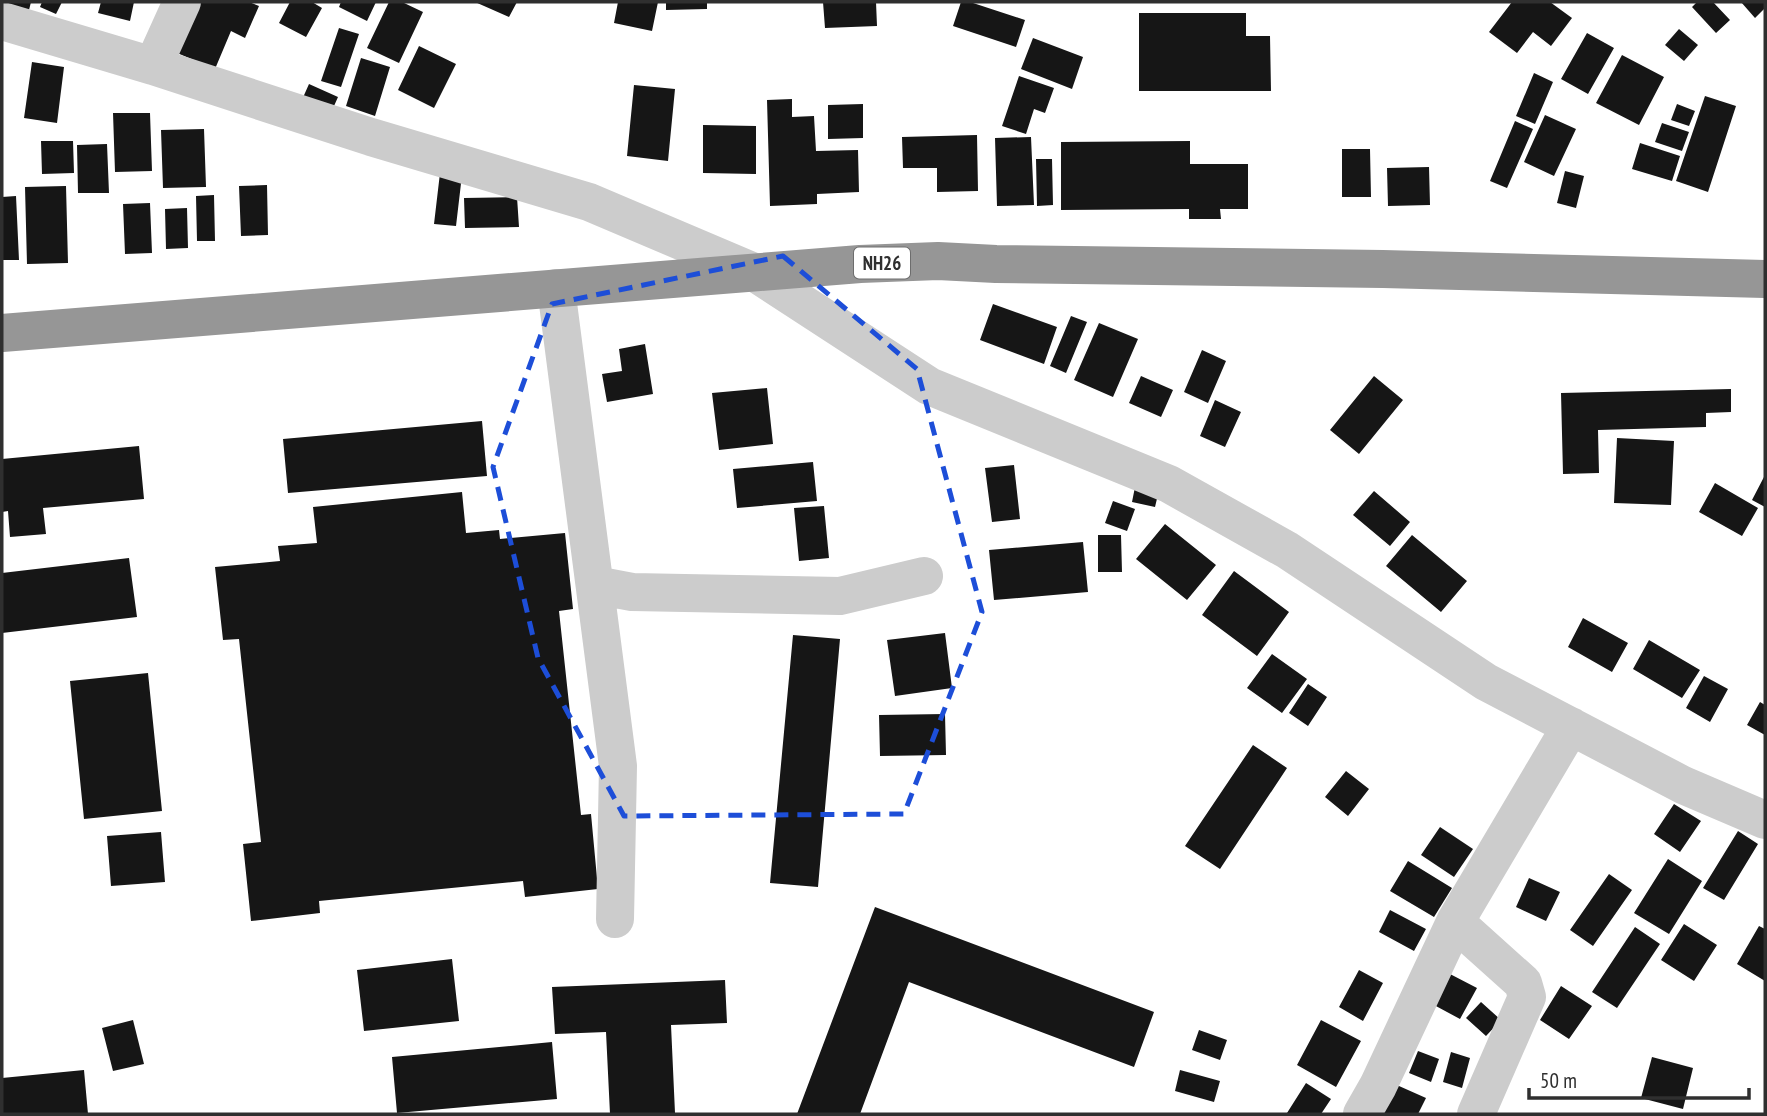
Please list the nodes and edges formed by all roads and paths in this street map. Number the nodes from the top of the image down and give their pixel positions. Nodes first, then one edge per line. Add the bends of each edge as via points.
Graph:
1 (182, 2) edge
2 (2, 21) edge
3 (153, 66) junction
4 (754, 272) junction
5 (1765, 279) edge
6 (556, 288) junction
7 (2, 333) edge
8 (924, 576) dead end
9 (595, 585) junction
10 (1571, 726) junction
11 (1765, 821) edge
12 (615, 919) dead end
13 (1455, 922) junction
14 (1362, 1114) edge
15 (1476, 1114) edge

1 - 3 street
2 - 3 street
3 - 4 street via 589,202
4 - 5 highway, NH26 via 938,261
4 - 6 highway, NH26
4 - 10 street via 929,386 1169,484 1287,550 1486,681
6 - 7 highway, NH26
6 - 9 street
8 - 9 street via 840,596 632,592
9 - 12 street via 618,766
10 - 11 street via 1683,785
10 - 13 street
13 - 14 street
13 - 15 street via 1523,983 1527,997

